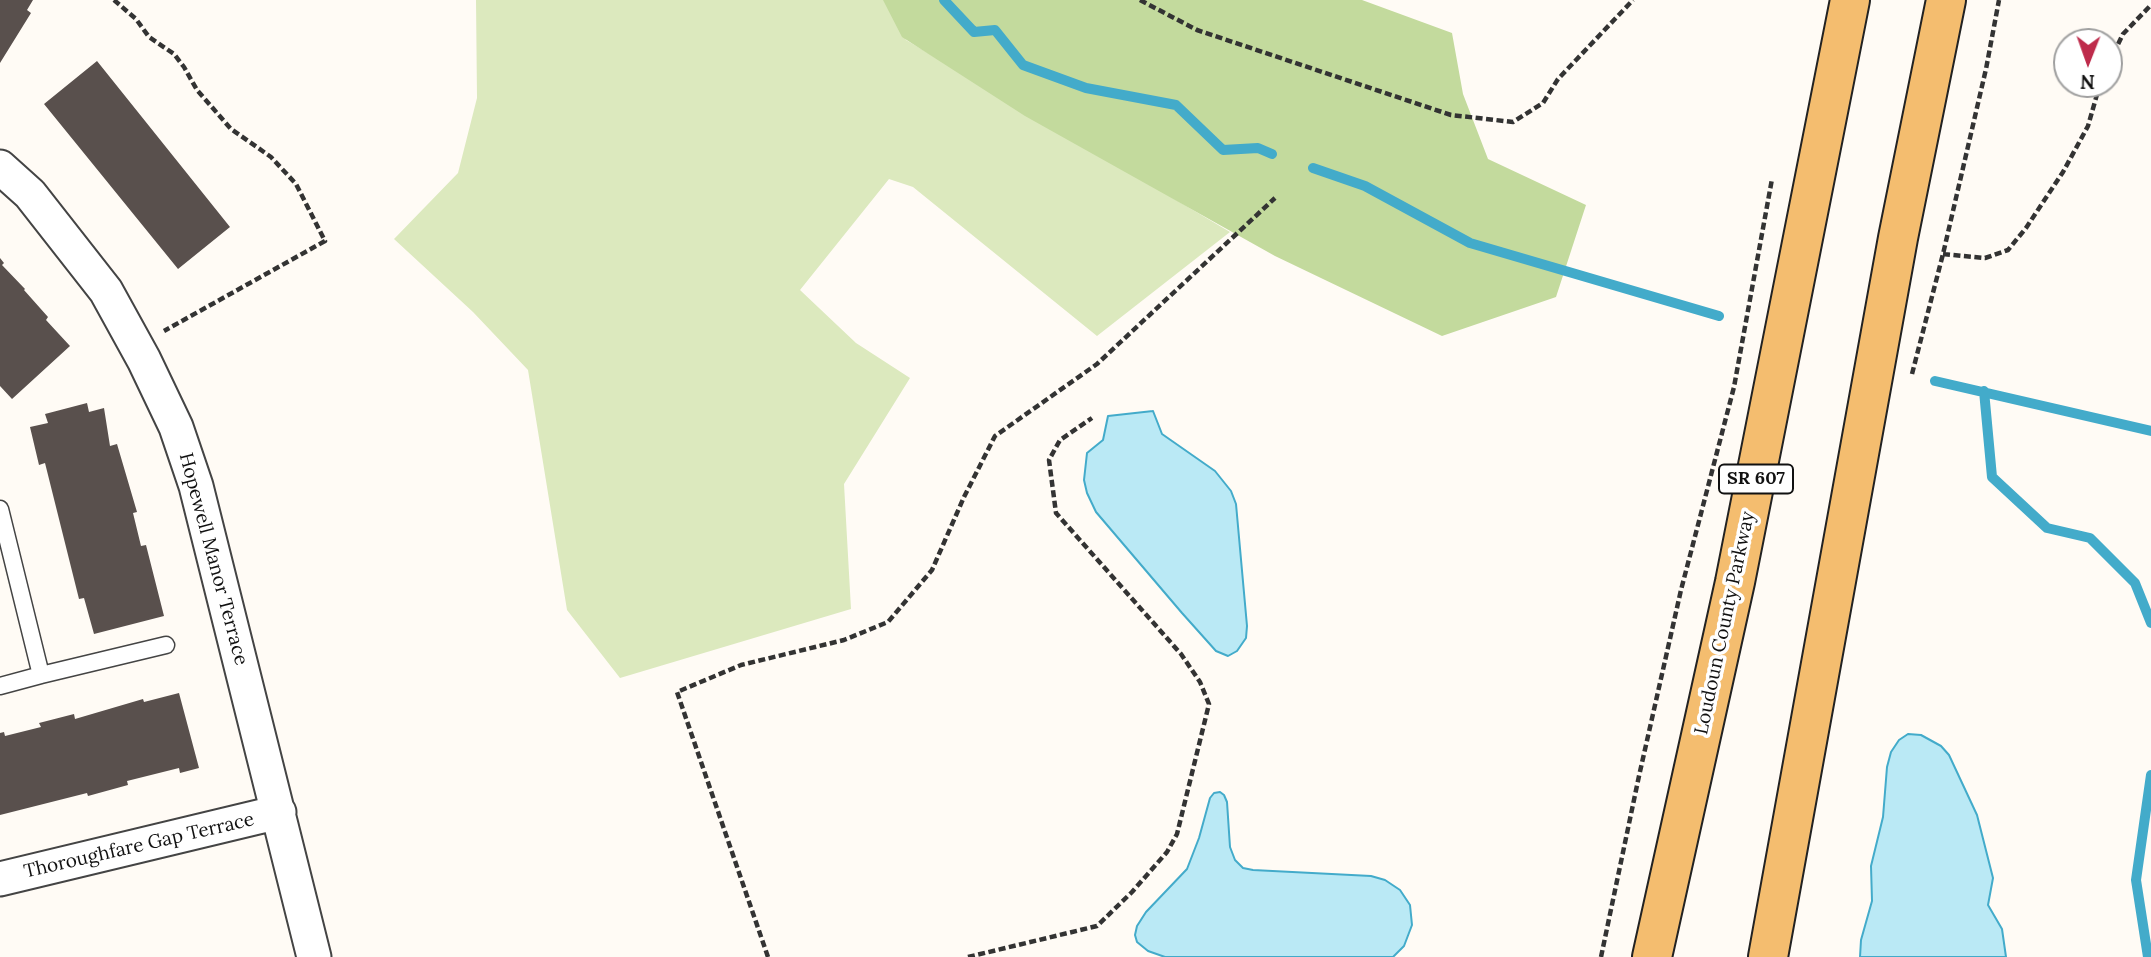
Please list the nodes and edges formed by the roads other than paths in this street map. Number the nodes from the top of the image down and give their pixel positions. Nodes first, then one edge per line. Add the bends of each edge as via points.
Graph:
1 (1850, 0) edge
2 (1946, 0) edge
3 (0, 167) edge
4 (0, 509) edge
5 (166, 645) dead end
6 (41, 676) junction
7 (0, 686) edge
8 (279, 812) junction
9 (0, 879) edge
10 (314, 957) edge
11 (1652, 957) edge
12 (1768, 957) edge

1 - 11 main road, Loudoun County Parkway / SR 607 via 1735,582
2 - 12 main road via 1898,238
3 - 8 street, Hopewell Manor Terrace via 30,194 107,291 176,426 196,486
4 - 6 lane
5 - 6 lane
6 - 7 lane
8 - 9 street, Thoroughfare Gap Terrace
8 - 10 street, Hopewell Manor Terrace

